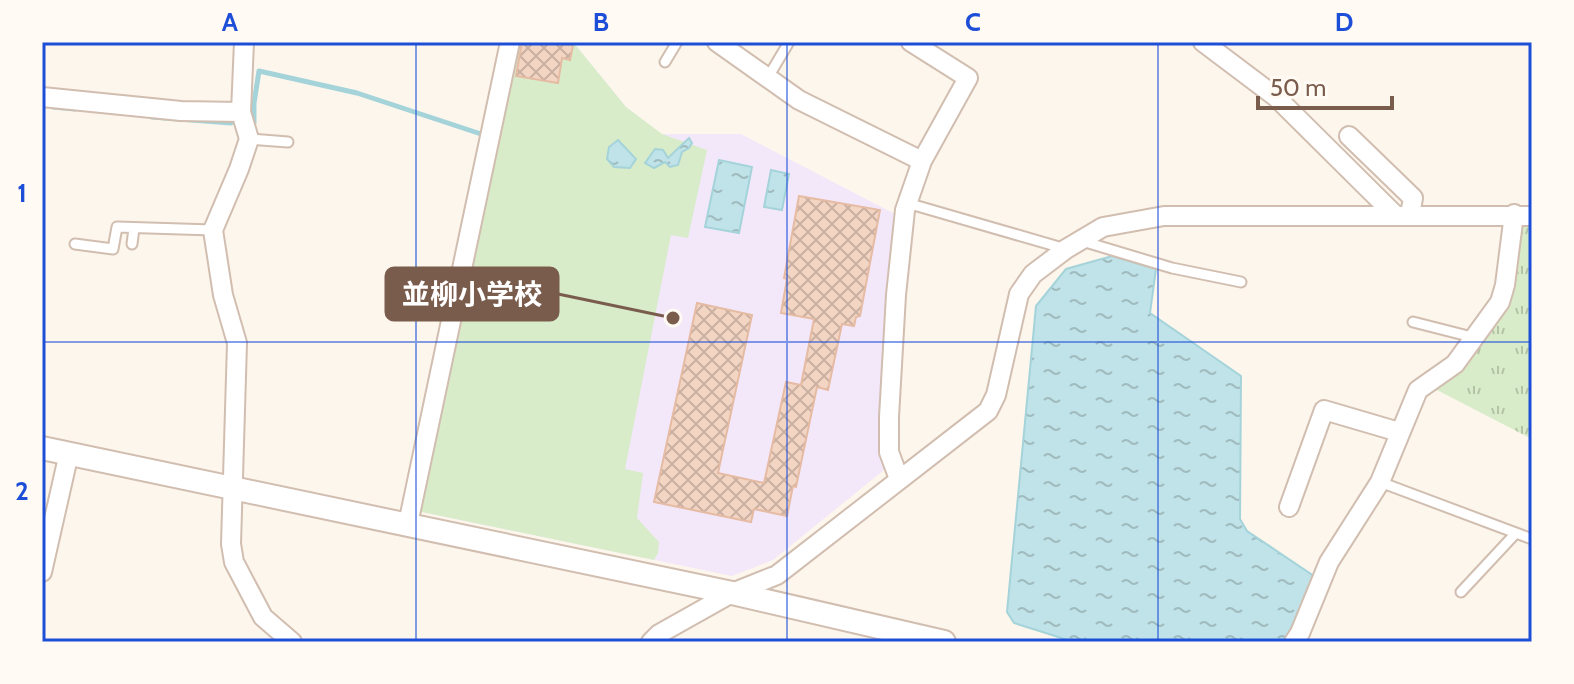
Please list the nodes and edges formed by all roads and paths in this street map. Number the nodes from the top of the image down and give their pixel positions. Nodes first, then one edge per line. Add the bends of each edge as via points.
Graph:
1 (244, 42) edge
2 (510, 42) edge
3 (677, 42) edge
4 (717, 42) edge
5 (789, 42) edge
6 (911, 42) edge
7 (1203, 42) edge
8 (665, 62) dead end
9 (767, 79) junction
10 (42, 97) edge
11 (241, 112) junction
12 (1349, 136) dead end
13 (249, 139) junction
14 (288, 142) dead end
15 (922, 161) junction
16 (907, 203) junction
17 (1402, 215) junction
18 (1523, 215) edge
19 (134, 228) junction
20 (213, 230) junction
21 (75, 244) dead end
22 (132, 244) dead end
23 (1073, 245) junction
24 (1241, 282) dead end
25 (1413, 322) dead end
26 (1476, 338) junction
27 (1399, 432) junction
28 (42, 448) edge
29 (69, 453) junction
30 (899, 479) junction
31 (1380, 482) junction
32 (232, 489) junction
33 (1289, 507) dead end
34 (408, 524) junction
35 (1516, 533) junction
36 (1532, 539) edge
37 (42, 572) edge
38 (1461, 592) dead end
39 (732, 593) junction
40 (898, 636) edge
41 (292, 642) edge
42 (651, 642) edge
43 (944, 642) edge
44 (1294, 642) edge

1 - 11 street
2 - 34 street
3 - 8 lane
4 - 9 street
5 - 9 lane
6 - 15 street via 968,78
7 - 17 street via 1276,97
9 - 15 street
10 - 11 street
11 - 13 street
12 - 17 street via 1413,198
13 - 14 lane
13 - 20 street
15 - 16 street
16 - 23 lane
16 - 30 street via 889,417 889,452
17 - 18 street
17 - 23 street via 1164,216 1103,227
18 - 26 street via 1500,302
19 - 20 lane
19 - 21 lane via 117,227 113,249
19 - 22 lane
20 - 32 street via 237,343
23 - 24 lane
23 - 30 street via 1033,274 1019,294 988,411
25 - 26 lane
26 - 27 street via 1455,364 1418,390
27 - 31 street
27 - 33 street via 1324,410
28 - 29 street
29 - 32 street
29 - 37 street
30 - 39 street via 777,575
31 - 35 lane
31 - 44 street via 1329,562
32 - 34 street
32 - 41 street via 234,562 263,617
34 - 39 street
35 - 36 lane
35 - 38 lane
39 - 40 street
39 - 42 street
40 - 43 street

